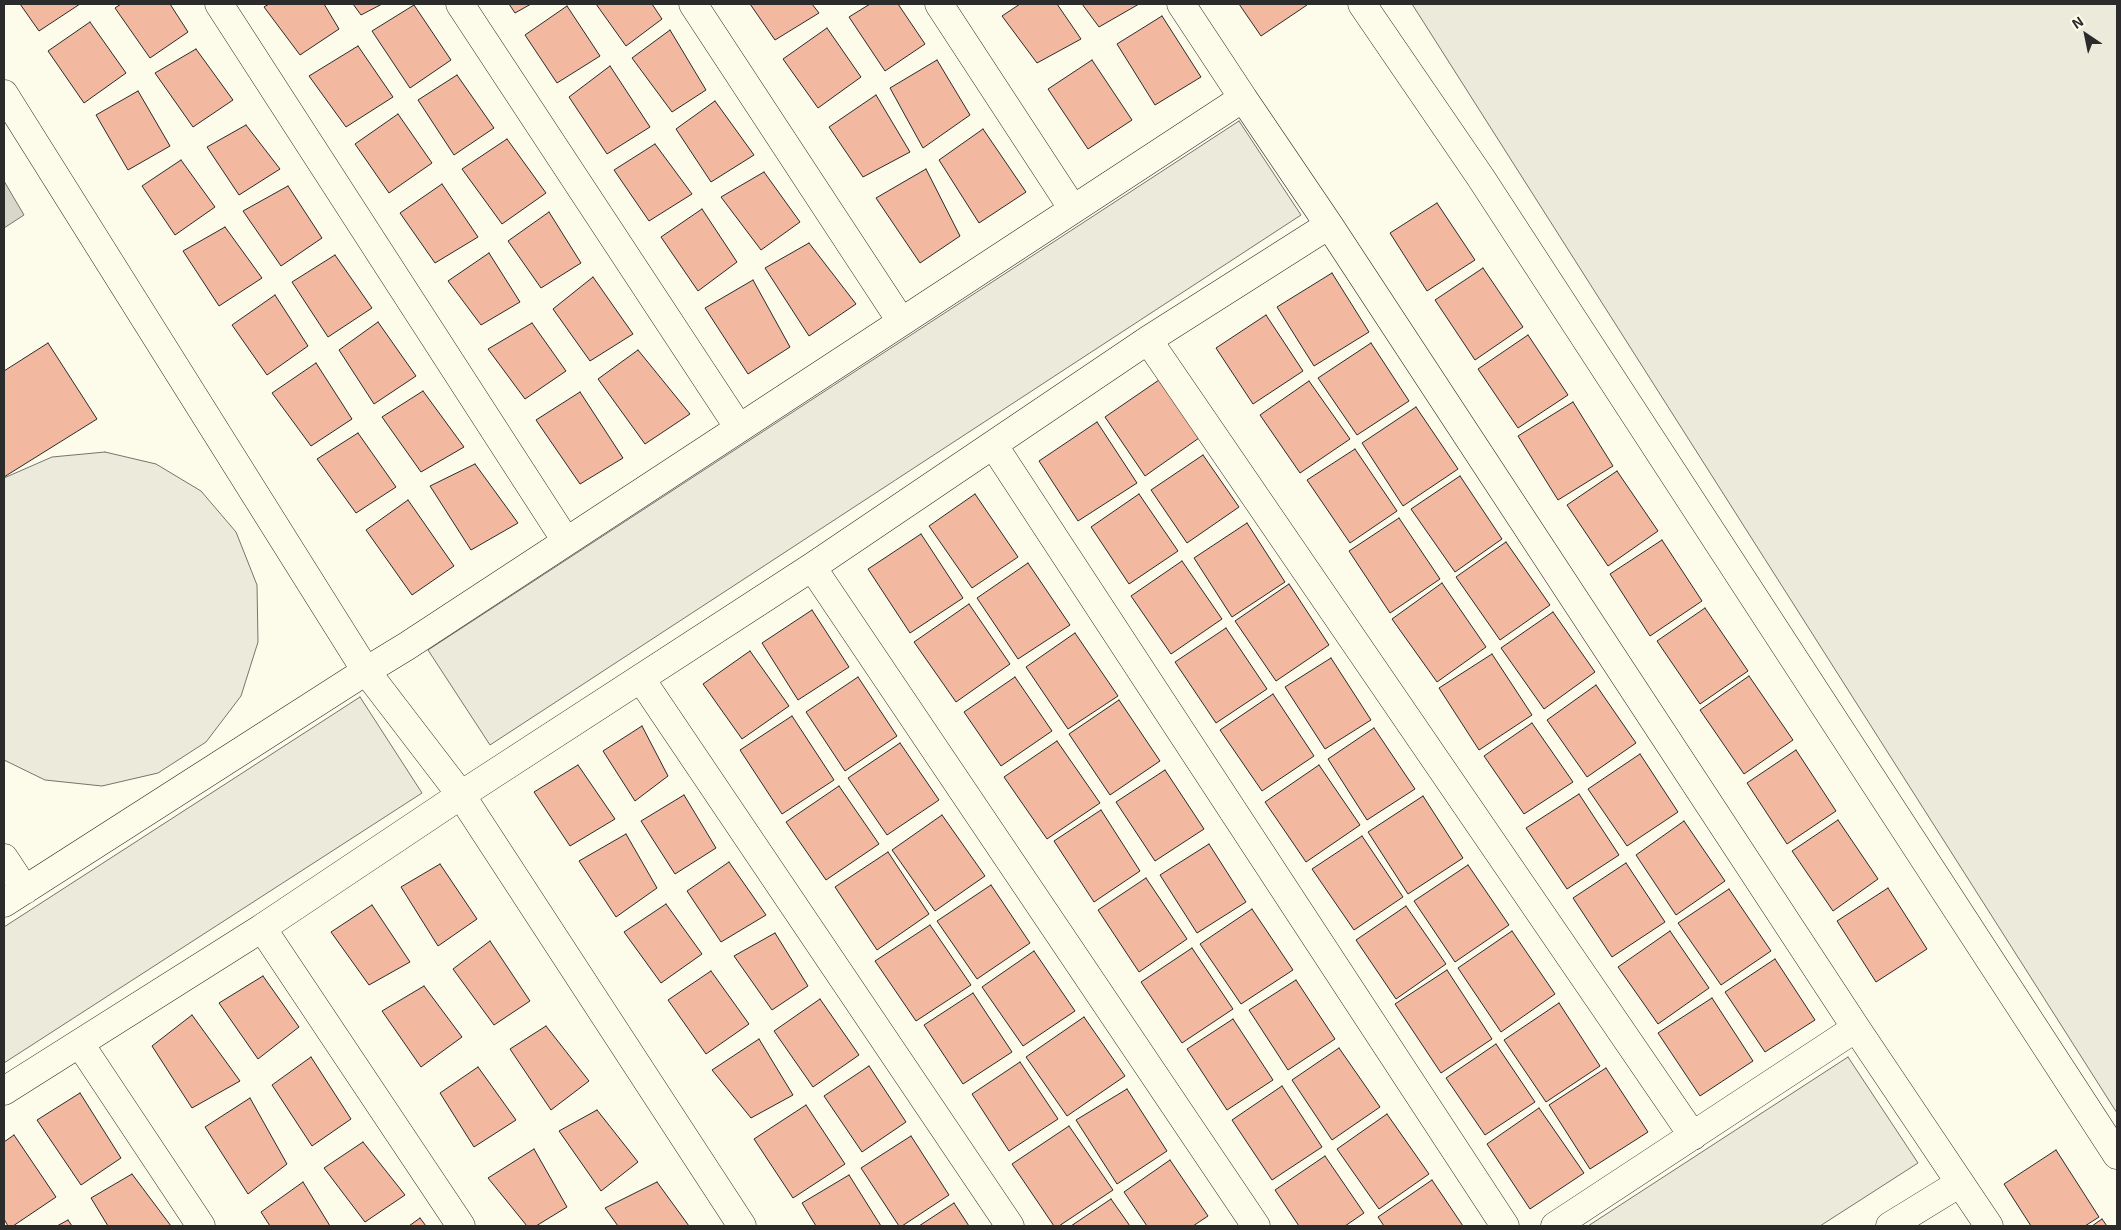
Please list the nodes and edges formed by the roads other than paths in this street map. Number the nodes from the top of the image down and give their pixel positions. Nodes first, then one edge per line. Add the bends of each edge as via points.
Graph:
1 (219, 4) edge
2 (460, 4) edge
3 (693, 4) edge
4 (940, 4) edge
5 (1181, 4) edge
6 (1362, 4) edge
7 (4, 94) edge
8 (1243, 98) junction
9 (1073, 209) junction
10 (1329, 225) junction
11 (901, 322) junction
12 (1148, 340) junction
13 (739, 428) junction
14 (994, 446) junction
15 (566, 541) junction
16 (812, 567) junction
17 (366, 671) junction
18 (641, 679) junction
19 (461, 795) junction
20 (4, 858) edge
21 (14, 896) edge
22 (262, 928) junction
23 (1856, 1028) junction
24 (80, 1044) junction
25 (4, 1091) edge
26 (1693, 1136) junction
27 (2117, 1155) edge
28 (1960, 1183) junction
29 (201, 1226) edge
30 (461, 1226) edge
31 (742, 1226) edge
32 (1010, 1226) edge
33 (1256, 1226) edge
34 (1505, 1226) edge
35 (1555, 1226) edge
36 (1890, 1226) edge
37 (1989, 1226) edge

1 - 15 street
2 - 13 street
3 - 11 street
4 - 9 street
5 - 8 street
6 - 27 street via 1481,178
7 - 17 street
8 - 9 street
8 - 10 street
9 - 11 street
10 - 12 street
10 - 23 street
11 - 13 street
12 - 14 street
12 - 26 street
13 - 15 street
14 - 16 street
14 - 34 street
15 - 17 street
16 - 18 street
16 - 33 street
17 - 19 street
17 - 21 street
18 - 19 street
18 - 32 street
19 - 22 street
19 - 31 street
20 - 21 street
22 - 24 street
22 - 30 street
23 - 26 street
23 - 28 street
24 - 25 street
24 - 29 street
26 - 35 street
28 - 36 street
28 - 37 street

